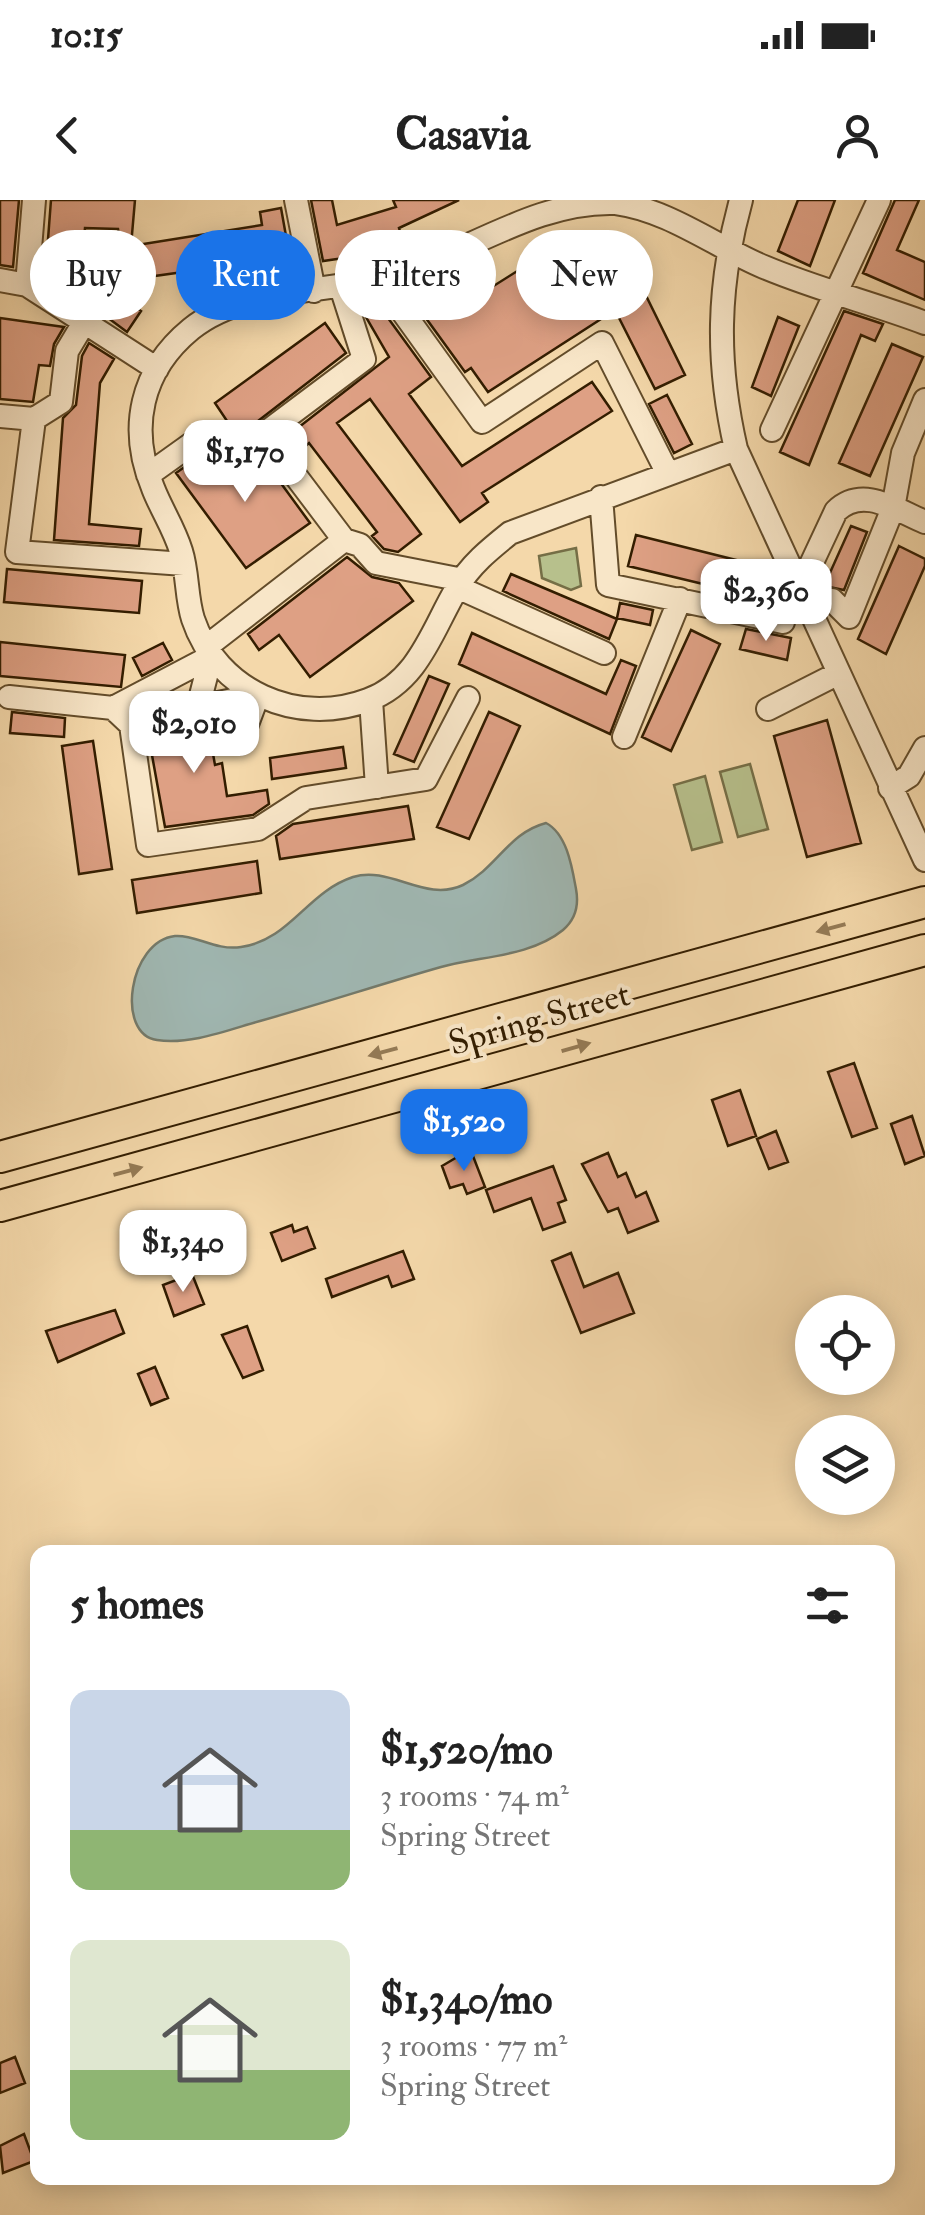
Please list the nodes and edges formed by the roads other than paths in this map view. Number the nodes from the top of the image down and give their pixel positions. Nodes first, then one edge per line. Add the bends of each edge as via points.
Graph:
1 (34, 200) edge
2 (296, 200) edge
3 (741, 200) edge
4 (879, 200) edge
5 (583, 202) edge
6 (674, 211) edge
7 (302, 230) edge
8 (496, 243) edge
9 (728, 247) junction
10 (0, 280) edge
11 (28, 285) junction
12 (837, 290) junction
13 (209, 320) edge
14 (352, 320) edge
15 (409, 320) edge
16 (85, 321) junction
17 (925, 323) edge
18 (157, 369) junction
19 (925, 400) edge
20 (0, 416) edge
21 (34, 420) junction
22 (772, 430) dead end
23 (267, 438) junction
24 (736, 449) junction
25 (668, 474) junction
26 (148, 475) junction
27 (602, 498) junction
28 (893, 508) junction
29 (925, 522) edge
30 (344, 540) junction
31 (184, 564) junction
32 (460, 583) junction
33 (800, 588) junction
34 (680, 598) junction
35 (832, 600) dead end
36 (783, 622) dead end
37 (604, 652) dead end
38 (207, 655) junction
39 (839, 673) junction
40 (258, 695) junction
41 (10, 697) dead end
42 (468, 698) dead end
43 (371, 700) junction
44 (113, 708) junction
45 (768, 709) dead end
46 (624, 737) dead end
47 (240, 743) dead end
48 (925, 748) edge
49 (377, 787) junction
50 (890, 788) junction
51 (925, 860) edge
52 (925, 902) edge
53 (925, 950) edge
54 (288, 1078) junction
55 (301, 1123) junction
56 (0, 1157) edge
57 (0, 1206) edge

1 - 11 street
2 - 7 street
3 - 9 street
4 - 12 street
5 - 6 street
5 - 8 street via 558,207
6 - 9 street
9 - 12 street via 762,267
9 - 24 street via 719,356
10 - 11 street
11 - 16 street
12 - 17 street
12 - 22 street
13 - 18 street via 166,352
14 - 23 street via 364,359
15 - 25 street via 482,422 602,343
16 - 18 street
16 - 21 street via 67,351 61,402
18 - 26 street via 144,393 138,433
19 - 28 street via 903,453
20 - 21 street
21 - 31 street via 17,552
23 - 26 street via 250,443 204,435
23 - 30 street
24 - 25 street
24 - 33 street
25 - 27 street
26 - 31 street
27 - 32 street via 510,533
27 - 34 street via 608,585
28 - 29 street
28 - 33 street via 870,498 844,502
28 - 35 street via 849,617
30 - 32 street via 360,545 376,563
30 - 38 street
31 - 38 street
32 - 37 street
32 - 43 street via 420,660
33 - 39 street
34 - 36 street
34 - 46 street
38 - 40 street
38 - 40 street via 198,708
38 - 44 street
39 - 45 street
39 - 50 street
40 - 43 street via 324,710
40 - 47 street
41 - 44 street
42 - 49 street via 426,779
43 - 49 street
44 - 49 street via 131,725 148,845 258,829 306,798
48 - 50 street via 908,776
50 - 51 street
52 -> 54 main road, Spring Street
55 -> 53 main road, Spring Street
54 - 55 main road
54 - 56 main road, Spring Street
57 -> 55 main road, Spring Street

